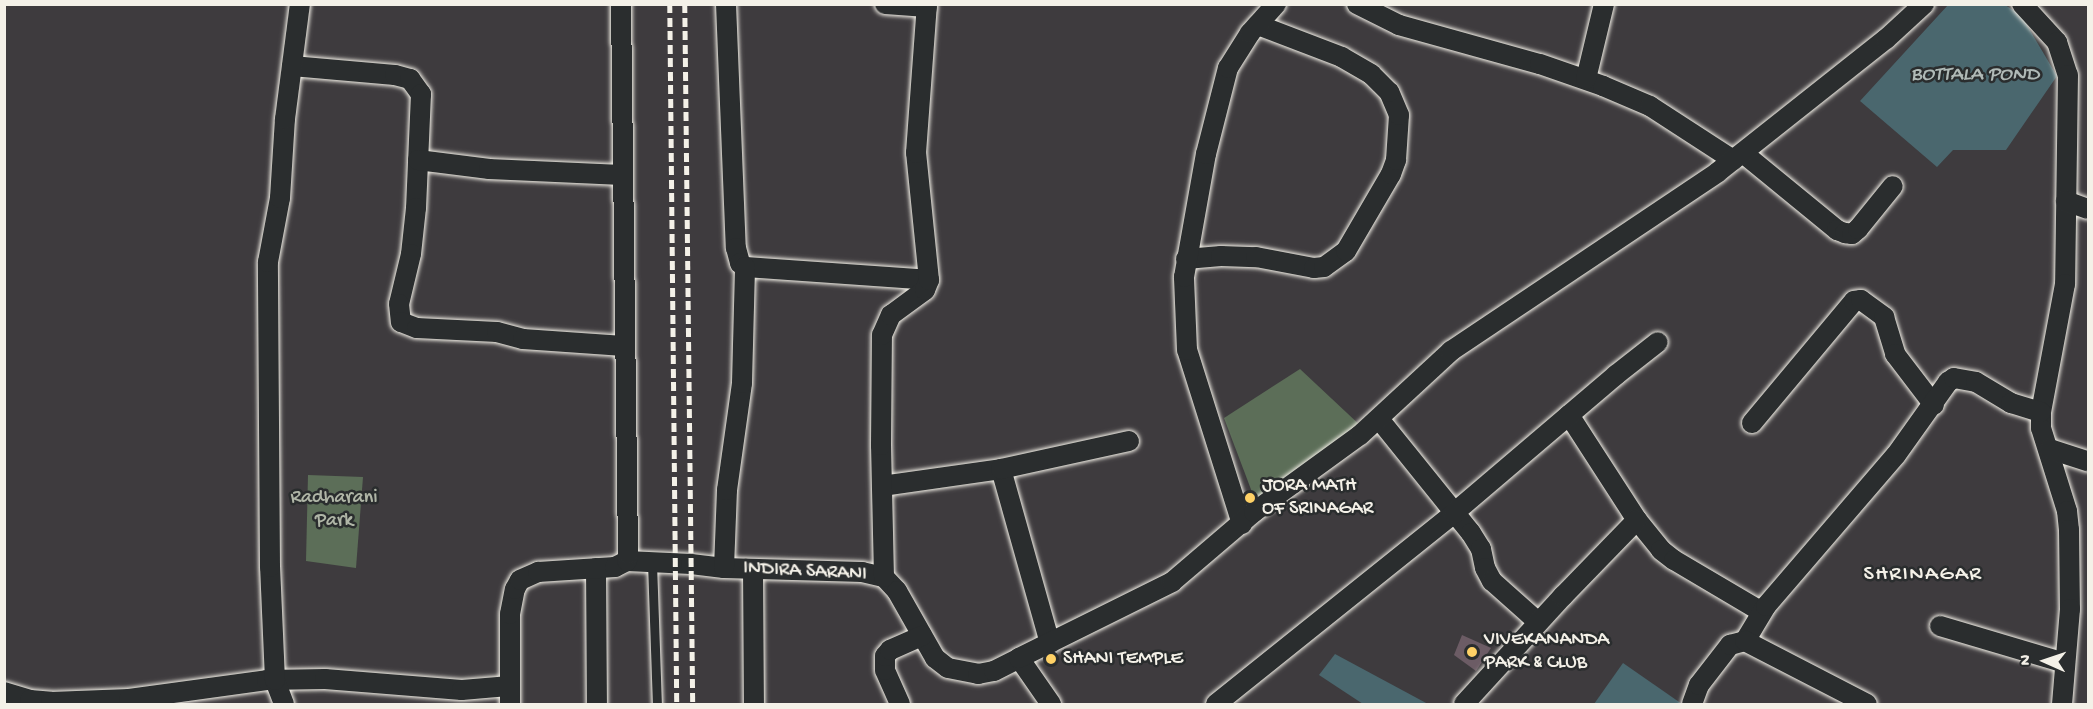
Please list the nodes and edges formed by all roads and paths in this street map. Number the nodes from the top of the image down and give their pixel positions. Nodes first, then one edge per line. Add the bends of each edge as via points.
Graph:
1 (300, 4) edge
2 (621, 4) edge
3 (726, 4) edge
4 (885, 4) edge
5 (1276, 4) edge
6 (1357, 4) edge
7 (1604, 4) edge
8 (1924, 4) edge
9 (2022, 4) edge
10 (927, 6) edge
11 (1258, 25) junction
12 (292, 66) junction
13 (1586, 79) junction
14 (1738, 156) junction
15 (418, 160) junction
16 (622, 175) junction
17 (1893, 186) dead end
18 (2066, 201) junction
19 (2088, 209) edge
20 (1186, 259) junction
21 (746, 267) junction
22 (929, 280) junction
23 (1658, 342) dead end
24 (624, 346) junction
25 (1934, 405) junction
26 (2041, 412) junction
27 (1569, 415) junction
28 (1379, 419) junction
29 (1752, 423) dead end
30 (1129, 441) dead end
31 (2050, 449) junction
32 (2088, 462) edge
33 (1001, 469) junction
34 (882, 486) junction
35 (1454, 513) junction
36 (1637, 520) junction
37 (1242, 524) junction
38 (627, 561) junction
39 (652, 563) junction
40 (596, 568) junction
41 (724, 568) junction
42 (753, 569) junction
43 (884, 577) junction
44 (1762, 612) junction
45 (1538, 622) junction
46 (1940, 626) dead end
47 (922, 636) junction
48 (1745, 641) junction
49 (1050, 643) junction
50 (2065, 663) junction
51 (1025, 666) junction
52 (274, 680) junction
53 (4, 692) edge
54 (510, 695) edge
55 (129, 702) edge
56 (51, 703) edge
57 (284, 705) edge
58 (597, 705) edge
59 (657, 705) edge
60 (754, 705) edge
61 (900, 705) edge
62 (1042, 705) edge
63 (1051, 705) edge
64 (1216, 705) edge
65 (1464, 705) edge
66 (1692, 705) edge
67 (1867, 705) edge
68 (2062, 705) edge

1 - 12 street
2 - 16 street
3 - 21 street via 736,248 737,258
4 - 10 street
5 - 11 street
6 - 13 street via 1399,25
7 - 13 street
8 - 14 street, INDIRA SARANI via 1886,39
9 - 18 street via 2057,42 2068,75
10 - 22 street via 916,153
11 - 20 street via 1237,51 1221,90
11 - 20 street via 1342,57 1371,74 1389,92 1399,115 1396,160 1346,251 1324,267 1247,256
12 - 15 street via 410,79 421,94
12 - 52 street via 280,198 268,262
13 - 14 street via 1650,106
14 - 17 street via 1845,233 1852,234 1858,229
14 - 28 street, INDIRA SARANI via 1451,351
15 - 16 street via 489,169
15 - 24 street via 411,254 399,304 401,322 417,328
16 - 24 street
18 - 19 street
18 - 26 street via 2063,306
20 - 37 street via 1187,350
21 - 22 street
21 - 41 street via 742,383 727,490
22 - 34 street via 925,290 891,315 882,335
23 - 27 street
24 - 38 street
25 - 26 street via 1948,382 1962,378 2011,403
25 - 29 street via 1894,354 1884,317 1861,300 1854,301
25 - 44 street via 1858,502
26 - 31 street via 2041,429
27 - 35 street
27 - 36 street
28 - 35 street
28 - 37 street, INDIRA SARANI
30 - 33 street
31 - 32 street
31 - 50 street via 2069,530 2070,609
33 - 34 street
33 - 49 street
34 - 43 street
35 - 45 street via 1481,549 1492,581
35 - 64 street
36 - 44 street via 1674,560
36 - 45 street
37 - 49 street, INDIRA SARANI via 1172,582
38 - 39 street, INDIRA SARANI
38 - 40 street, INDIRA SARANI via 615,567
39 - 41 street, INDIRA SARANI
39 - 59 lane
40 - 54 street, INDIRA SARANI via 538,572 520,580 510,614
40 - 58 street
41 - 42 street, INDIRA SARANI
42 - 43 street, INDIRA SARANI via 862,572
42 - 60 street
43 - 47 street, INDIRA SARANI via 897,591
44 - 48 street
45 - 65 street
46 - 50 street
47 - 51 street, INDIRA SARANI via 935,658 948,668 978,674
47 - 61 street via 885,656 885,670
48 - 66 street via 1730,645 1699,685
48 - 67 street
49 - 51 street, INDIRA SARANI
50 - 68 street
51 - 62 street
51 - 63 street
52 - 54 street via 326,679
52 - 55 street
52 - 57 street
53 - 56 street
55 - 56 street

